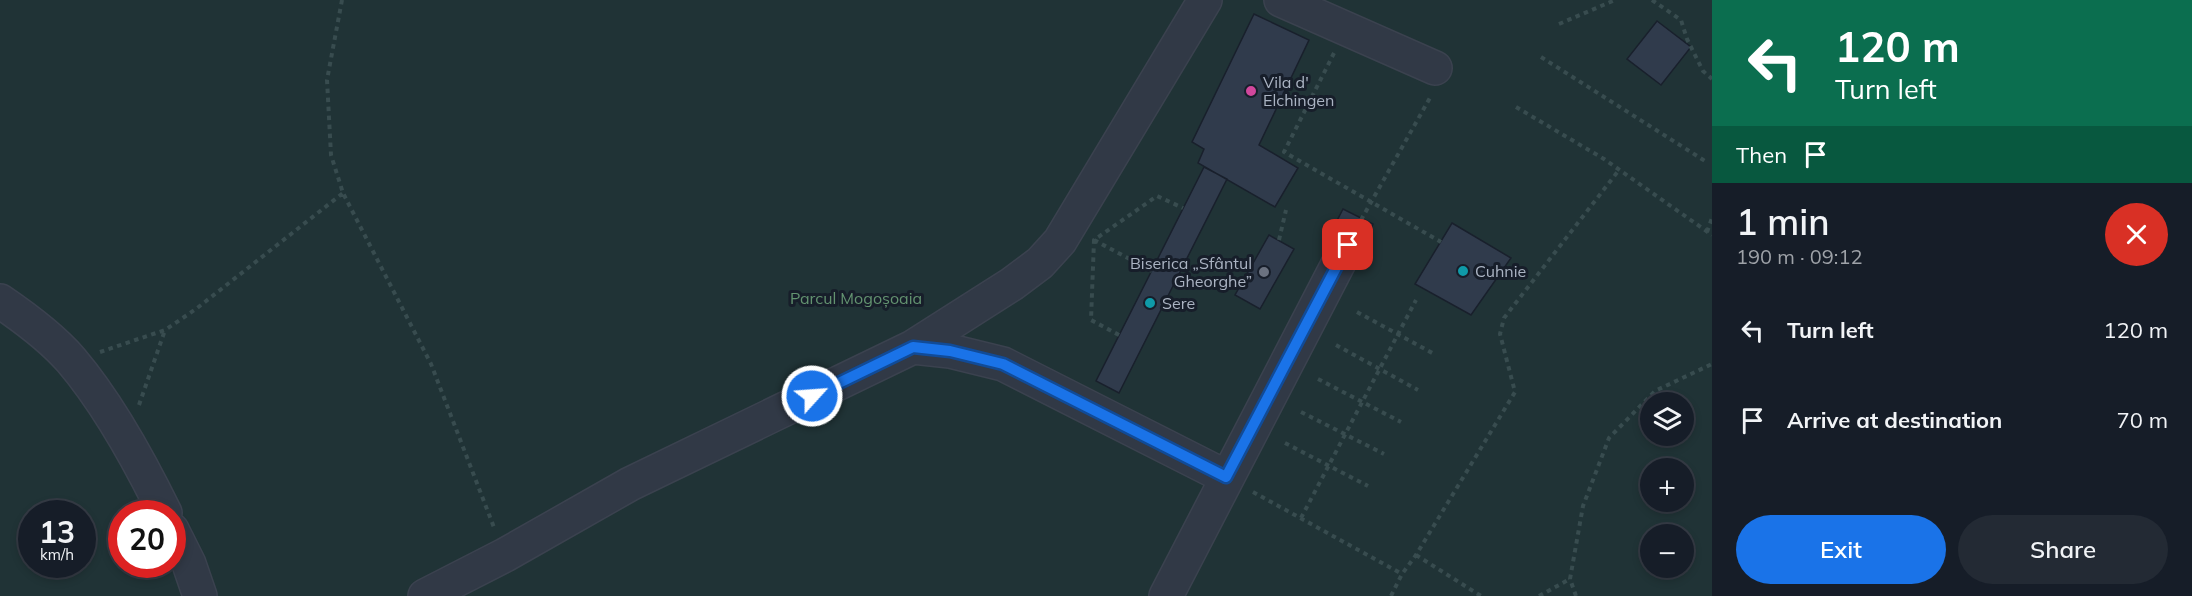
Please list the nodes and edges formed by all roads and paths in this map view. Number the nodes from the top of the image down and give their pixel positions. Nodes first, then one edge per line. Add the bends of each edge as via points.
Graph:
1 (342, 0) edge
2 (1205, 0) edge
3 (1281, 0) edge
4 (1615, 0) edge
5 (1652, 0) edge
6 (1559, 24) dead end
7 (1346, 29) junction
8 (1541, 57) dead end
9 (1712, 79) edge
10 (1434, 80) joint
11 (1516, 107) dead end
12 (1705, 161) dead end
13 (1619, 170) junction
14 (343, 193) junction
15 (1372, 201) junction
16 (1183, 208) dead end
17 (1286, 210) dead end
18 (1712, 218) edge
19 (1707, 232) junction
20 (1081, 233) junction
21 (1712, 235) edge
22 (1279, 240) dead end
23 (1441, 242) dead end
24 (1348, 245) joint
25 (1152, 271) dead end
26 (1416, 300) dead end
27 (0, 301) edge
28 (1357, 312) dead end
29 (165, 330) junction
30 (1398, 334) junction
31 (1119, 335) dead end
32 (1336, 345) dead end
33 (913, 347) junction
34 (1436, 355) dead end
35 (70, 359) junction
36 (1712, 364) edge
37 (1380, 369) junction
38 (1318, 379) dead end
39 (1418, 390) dead end
40 (1362, 402) junction
41 (1301, 412) dead end
42 (1401, 422) dead end
43 (1345, 434) junction
44 (1285, 443) dead end
45 (127, 445) junction
46 (1384, 454) dead end
47 (1329, 466) junction
48 (1226, 477) junction
49 (1368, 486) dead end
50 (158, 500) edge
51 (1301, 518) junction
52 (505, 555) junction
53 (1416, 555) junction
54 (186, 558) edge
55 (1401, 574) junction
56 (1570, 579) junction
57 (200, 596) edge
58 (425, 596) edge
59 (1166, 596) edge
60 (1391, 596) edge
61 (1482, 596) edge
62 (1539, 596) edge
63 (1576, 596) edge

1 - 14 path via 327,80 331,155
2 - 20 lane
3 - 7 lane
4 - 6 path
5 - 9 path via 1681,20 1703,72
7 - 10 lane
7 - 15 path via 1284,152
8 - 12 path
10 - 15 path
11 - 13 path
13 - 19 path
13 - 53 path via 1504,318 1500,334 1515,392
14 - 29 path
14 - 52 path via 431,364
15 - 23 path
15 - 24 path
16 - 20 path via 1157,196
17 - 22 path
18 - 19 path
19 - 21 path
20 - 25 path
20 - 31 path via 1091,320
20 - 33 lane via 1060,241 1040,263 1012,284
24 - 48 lane
26 - 30 path
27 - 35 lane via 30,321
28 - 30 path
29 - 35 path
29 - 45 path
30 - 34 path
30 - 37 path
32 - 37 path
33 - 48 lane via 1003,364
33 - 52 lane via 630,484
35 - 45 lane
36 - 56 path via 1655,391 1609,438 1583,506
37 - 39 path
37 - 40 path
38 - 40 path
40 - 42 path
40 - 43 path
41 - 43 path
43 - 46 path
43 - 47 path
44 - 47 path
45 - 50 lane
47 - 49 path
47 - 51 path
48 - 51 path
48 - 59 lane
51 - 55 path
52 - 58 lane
53 - 55 path
53 - 61 path
54 - 57 lane
55 - 60 path
56 - 62 path
56 - 63 path

